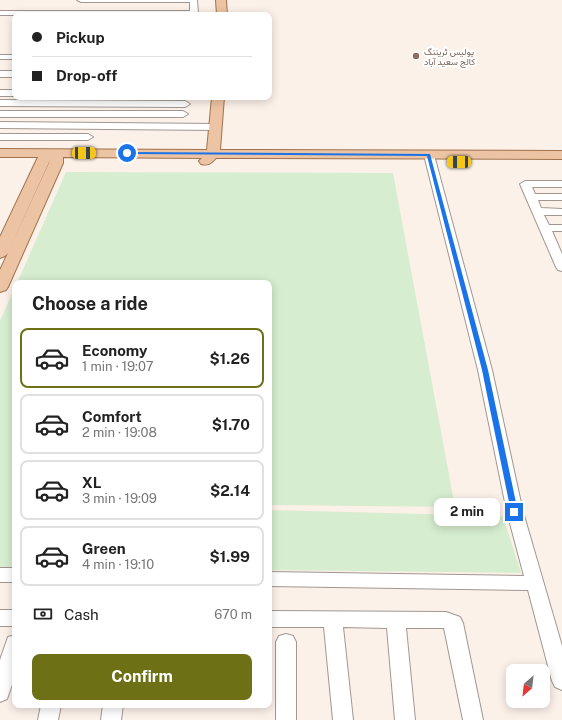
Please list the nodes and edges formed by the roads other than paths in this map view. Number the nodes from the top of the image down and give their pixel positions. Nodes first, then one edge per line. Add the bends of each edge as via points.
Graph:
1 (81, 0) edge
2 (222, 0) edge
3 (194, 2) edge
4 (0, 6) edge
5 (128, 7) edge
6 (60, 11) edge
7 (30, 12) edge
8 (183, 12) edge
9 (222, 12) edge
10 (0, 13) edge
11 (12, 13) edge
12 (0, 49) edge
13 (12, 49) edge
14 (0, 57) edge
15 (12, 57) edge
16 (0, 66) edge
17 (12, 66) edge
18 (0, 74) edge
19 (12, 74) edge
20 (0, 93) edge
21 (12, 93) edge
22 (15, 100) edge
23 (102, 100) edge
24 (218, 100) edge
25 (186, 101) edge
26 (0, 103) edge
27 (4, 114) edge
28 (97, 114) junction
29 (184, 114) junction
30 (0, 126) edge
31 (91, 126) junction
32 (181, 127) junction
33 (216, 127) junction
34 (0, 137) edge
35 (88, 137) junction
36 (0, 152) edge
37 (84, 153) junction
38 (562, 156) edge
39 (50, 158) junction
40 (209, 158) junction
41 (429, 158) junction
42 (562, 162) edge
43 (0, 164) edge
44 (562, 184) edge
45 (531, 197) junction
46 (562, 197) edge
47 (537, 212) junction
48 (562, 212) edge
49 (545, 228) junction
50 (562, 228) edge
51 (557, 244) edge
52 (18, 246) junction
53 (1, 248) edge
54 (561, 264) edge
55 (0, 287) edge
56 (0, 575) edge
57 (12, 575) edge
58 (272, 579) edge
59 (535, 583) junction
60 (0, 618) edge
61 (12, 618) edge
62 (272, 619) edge
63 (333, 619) junction
64 (396, 620) junction
65 (286, 642) dead end
66 (12, 652) edge
67 (562, 681) edge
68 (0, 693) edge
69 (51, 708) edge
70 (113, 708) edge
71 (48, 720) edge
72 (111, 720) edge
73 (286, 720) edge
74 (343, 720) edge
75 (405, 720) edge
76 (473, 720) edge

1 - 5 street
2 - 9 main road
3 - 5 street
4 - 6 street
5 - 6 street
5 - 8 street
6 - 7 street
10 - 11 street
12 - 13 street
14 - 15 street
16 - 17 street
18 - 19 street
20 - 21 street
22 - 23 street
22 - 26 street
22 - 27 street
23 - 25 street
23 - 28 street
24 - 33 main road
25 - 29 street
27 - 28 street
27 - 30 street
28 - 29 street
28 - 31 street
29 - 32 street
30 - 31 street
31 - 32 street
31 - 35 street
32 - 33 street
33 - 40 main road
34 - 35 street
35 - 37 street
36 - 39 main road
37 - 39 main road
37 - 40 main road
38 - 41 main road
39 - 40 main road
39 - 43 main road
39 - 52 main road
39 - 53 main road
40 - 41 main road
41 - 42 main road
41 - 59 street via 485,370 514,512
44 - 45 street via 525,184
45 - 46 street
45 - 47 street
47 - 48 street
47 - 49 street
49 - 50 street
49 - 51 street
51 - 54 street
52 - 53 street
52 - 55 main road
56 - 57 street
58 - 59 street
59 - 67 street
60 - 61 street
62 - 63 street
63 - 64 street
63 - 74 street
64 - 75 street
64 - 76 street via 446,620 453,623
65 - 73 street
66 - 68 street
69 - 71 street
70 - 72 street

